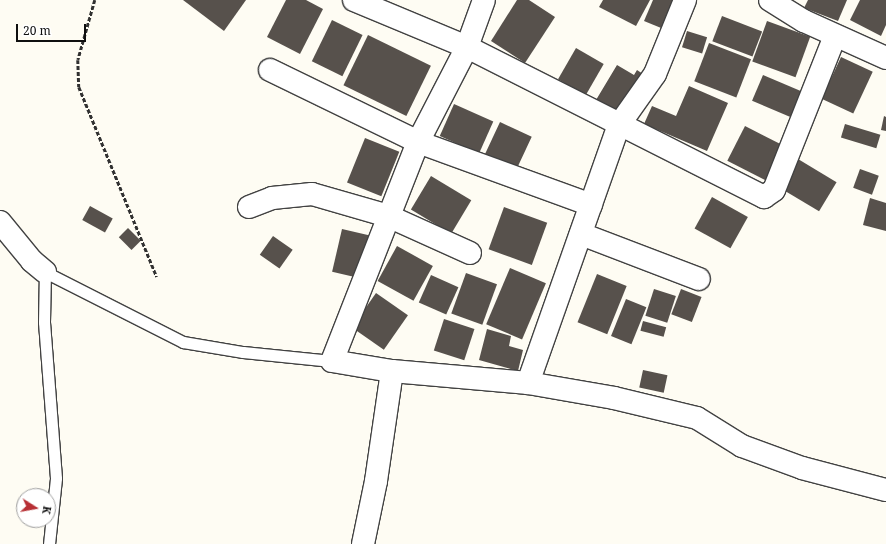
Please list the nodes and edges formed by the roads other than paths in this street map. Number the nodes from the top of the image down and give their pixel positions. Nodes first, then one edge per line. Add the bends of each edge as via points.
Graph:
1 (354, 0) edge
2 (484, 0) edge
3 (685, 0) edge
4 (770, 0) edge
5 (835, 36) junction
6 (467, 47) junction
7 (886, 58) edge
8 (270, 70) dead end
9 (619, 125) junction
10 (418, 142) junction
11 (591, 205) junction
12 (249, 207) dead end
13 (388, 216) junction
14 (0, 222) edge
15 (580, 234) junction
16 (470, 253) dead end
17 (44, 272) junction
18 (699, 279) dead end
19 (332, 361) junction
20 (392, 371) junction
21 (528, 383) junction
22 (886, 490) edge
23 (49, 544) edge
24 (362, 544) edge

1 - 6 street
2 - 6 street
3 - 9 street via 655,74
4 - 5 street
5 - 7 street
5 - 9 street via 774,190 764,197
6 - 9 street
6 - 10 street
8 - 10 street
9 - 11 street
10 - 11 street
10 - 13 street
11 - 15 street
12 - 13 street via 272,198 312,194
13 - 16 street
13 - 19 street
14 - 17 street
15 - 18 street
15 - 21 street
17 - 19 lane via 183,342 243,352
17 - 23 lane via 44,322 56,478
19 - 20 street
20 - 21 street
20 - 24 street via 376,481
21 - 22 street via 614,398 697,418 742,446 802,468

